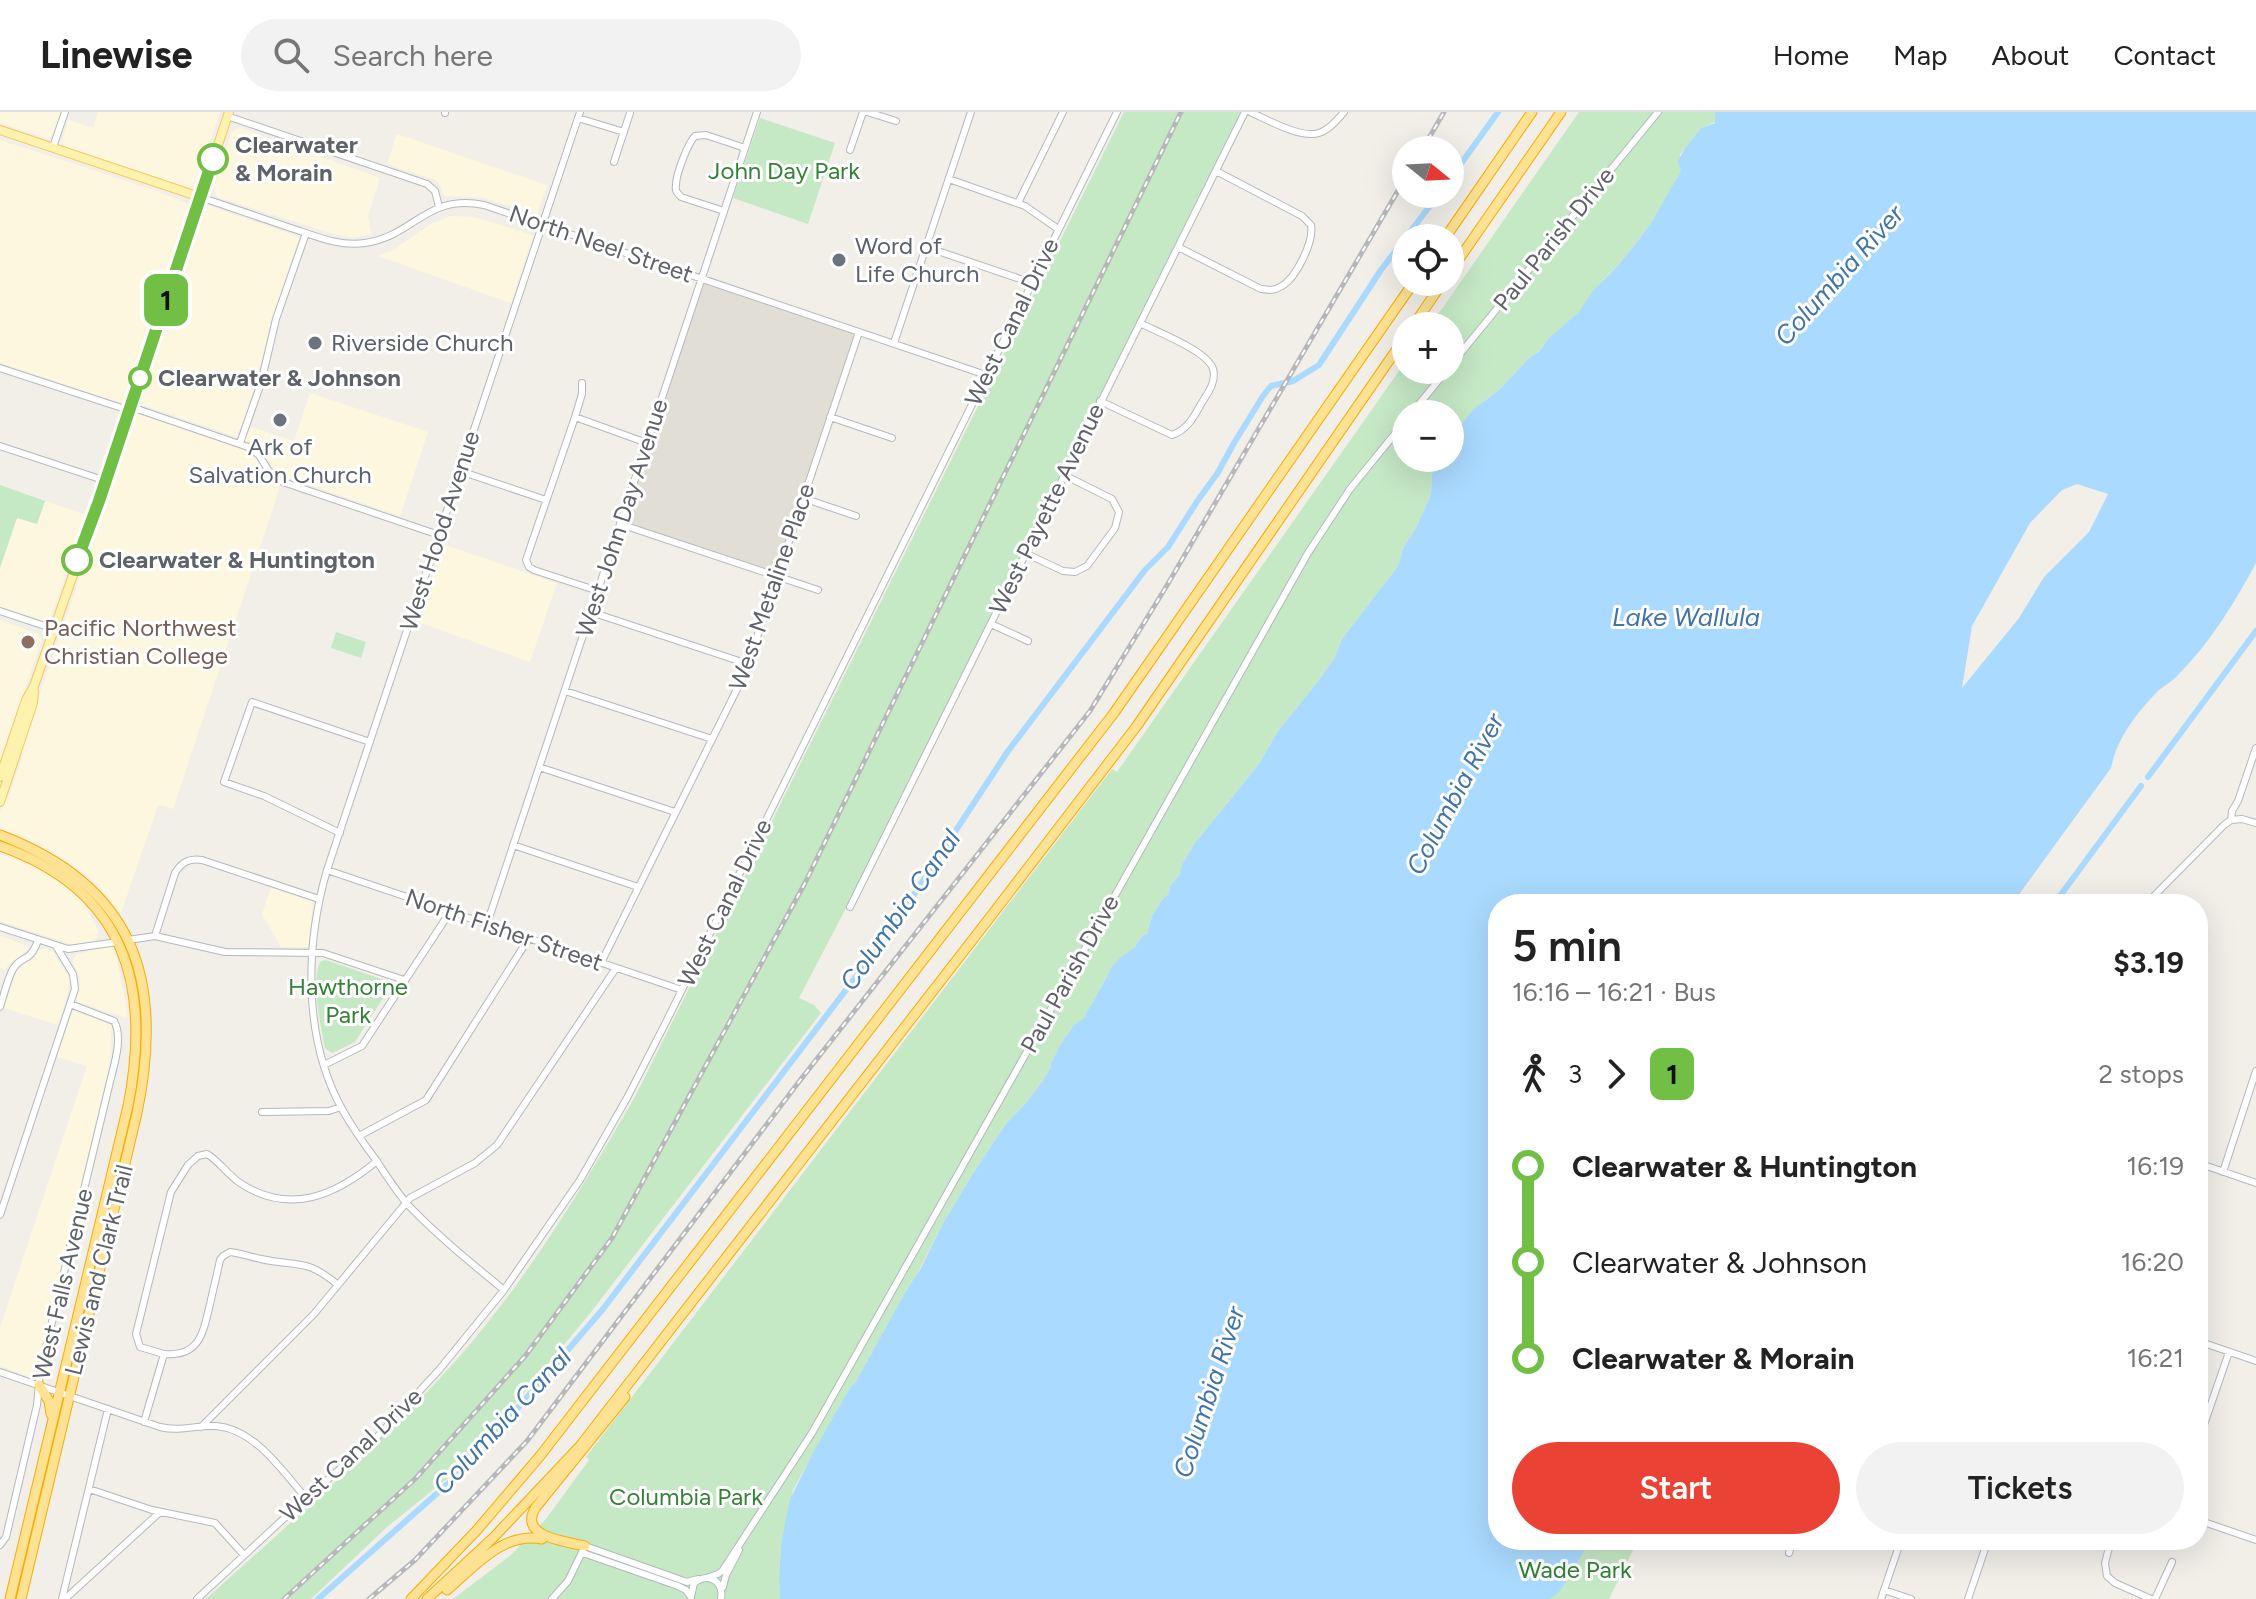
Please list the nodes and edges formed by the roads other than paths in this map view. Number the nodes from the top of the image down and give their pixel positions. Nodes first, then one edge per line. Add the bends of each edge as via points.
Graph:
1 (65, 112) edge
2 (757, 112) edge
3 (865, 112) edge
4 (971, 112) edge
5 (1063, 112) edge
6 (1117, 112) edge
7 (1247, 112) edge
8 (1344, 112) edge
9 (1532, 112) edge
10 (1561, 112) edge
11 (1658, 112) edge
12 (630, 113) edge
13 (228, 114) edge
14 (579, 114) edge
15 (896, 121) dead end
16 (0, 130) edge
17 (624, 132) junction
18 (1041, 134) dead end
19 (1050, 138) junction
20 (53, 147) junction
21 (745, 148) junction
22 (850, 150) dead end
23 (614, 162) dead end
24 (1216, 171) junction
25 (949, 179) junction
26 (200, 197) junction
27 (1018, 203) junction
28 (439, 207) junction
29 (724, 211) junction
30 (543, 224) junction
31 (1455, 224) edge
32 (1058, 229) junction
33 (306, 233) junction
34 (926, 247) junction
35 (1178, 247) junction
36 (1464, 252) edge
37 (702, 278) junction
38 (1032, 283) junction
39 (1404, 296) edge
40 (1140, 323) junction
41 (859, 332) junction
42 (894, 343) junction
43 (1464, 350) edge
44 (1392, 356) edge
45 (0, 368) edge
46 (986, 375) junction
47 (582, 383) dead end
48 (1436, 384) edge
49 (1423, 400) edge
50 (1100, 401) junction
51 (130, 408) junction
52 (575, 417) junction
53 (830, 417) junction
54 (892, 438) dead end
55 (1392, 438) edge
56 (240, 443) junction
57 (647, 443) junction
58 (0, 446) edge
59 (460, 471) junction
60 (1064, 475) junction
61 (106, 481) junction
62 (803, 498) junction
63 (546, 500) junction
64 (856, 516) dead end
65 (620, 524) junction
66 (439, 535) junction
67 (1025, 553) junction
68 (777, 576) junction
69 (818, 590) dead end
70 (598, 591) junction
71 (0, 611) edge
72 (591, 612) junction
73 (991, 624) junction
74 (54, 629) junction
75 (1028, 641) dead end
76 (748, 664) junction
77 (34, 686) junction
78 (565, 691) junction
79 (19, 721) junction
80 (712, 739) junction
81 (370, 742) junction
82 (2256, 748) edge
83 (15, 758) junction
84 (539, 767) junction
85 (0, 777) edge
86 (0, 802) edge
87 (675, 812) junction
88 (2231, 820) junction
89 (2256, 823) edge
90 (340, 833) junction
91 (0, 835) edge
92 (513, 845) junction
93 (0, 846) edge
94 (327, 870) junction
95 (638, 887) junction
96 (2156, 894) edge
97 (319, 899) junction
98 (850, 907) dead end
99 (450, 912) junction
100 (487, 924) junction
101 (0, 927) edge
102 (155, 936) junction
103 (529, 938) junction
104 (38, 940) junction
105 (123, 941) junction
106 (56, 946) junction
107 (313, 952) junction
108 (601, 963) junction
109 (616, 968) junction
110 (404, 980) junction
111 (682, 990) junction
112 (70, 1004) junction
113 (0, 1007) edge
114 (324, 1065) junction
115 (2256, 1071) edge
116 (341, 1107) junction
117 (262, 1112) dead end
118 (359, 1136) junction
119 (377, 1161) junction
120 (2208, 1167) edge
121 (2223, 1172) junction
122 (2256, 1183) edge
123 (406, 1202) junction
124 (0, 1215) edge
125 (338, 1285) junction
126 (504, 1290) junction
127 (677, 1320) junction
128 (277, 1339) dead end
129 (2208, 1345) edge
130 (284, 1346) junction
131 (2229, 1352) junction
132 (164, 1354) junction
133 (2256, 1361) edge
134 (0, 1372) edge
135 (39, 1385) junction
136 (64, 1394) junction
137 (108, 1409) junction
138 (2208, 1409) edge
139 (144, 1422) junction
140 (52, 1425) junction
141 (201, 1427) junction
142 (89, 1489) junction
143 (306, 1498) junction
144 (161, 1512) junction
145 (2208, 1523) edge
146 (745, 1536) junction
147 (2256, 1539) edge
148 (0, 1545) edge
149 (584, 1550) junction
150 (1790, 1550) edge
151 (1898, 1550) edge
152 (1985, 1550) edge
153 (2108, 1550) edge
154 (1789, 1553) dead end
155 (244, 1555) junction
156 (2172, 1562) dead end
157 (709, 1577) junction
158 (698, 1579) junction
159 (1884, 1590) junction
160 (721, 1595) edge
161 (691, 1598) edge
162 (10, 1599) edge
163 (21, 1599) edge
164 (64, 1599) edge
165 (197, 1599) edge
166 (411, 1599) edge
167 (427, 1599) edge
168 (434, 1599) edge
169 (552, 1599) edge
170 (1881, 1599) edge
171 (1911, 1599) edge
172 (1968, 1599) edge
173 (2153, 1599) edge

1 - 20 street
2 - 21 street, West John Day Avenue
3 - 15 street
3 - 22 street
4 - 25 street
5 - 19 street
6 - 32 street, West Canal Drive
7 - 8 street via 1304,134 1319,133
7 - 24 street, West Payette Avenue
9 - 31 highway
10 - 36 highway
11 - 43 street, Paul Parish Drive
12 - 17 street
13 - 26 main road
13 - 28 street via 427,184
14 - 17 street
14 - 30 street, West Hood Avenue
16 - 20 main road
17 - 23 street
18 - 19 street
19 - 27 street
20 - 26 main road
21 - 29 street, West John Day Avenue
21 - 29 street via 695,136 676,182 681,197
24 - 35 street, West Payette Avenue
24 - 35 street via 1302,216 1311,225 1311,243 1291,277 1273,290 1261,289
25 - 27 street
25 - 34 street
26 - 33 street
26 - 51 main road
27 - 32 street
28 - 30 street, North Neel Street via 478,203
28 - 33 street via 375,241 344,243
29 - 37 street, West John Day Avenue
30 - 37 street, North Neel Street
30 - 59 street, West Hood Avenue
32 - 38 street, West Canal Drive
33 - 56 street
34 - 38 street
34 - 42 street
35 - 40 street, West Payette Avenue
37 - 41 street, North Neel Street
37 - 57 street, West John Day Avenue
38 - 46 street, West Canal Drive
39 - 166 highway via 1114,713 540,1456
40 - 50 street, West Payette Avenue
40 - 50 street via 1205,356 1214,369 1210,389 1190,424 1172,435
41 - 42 street, North Neel Street
41 - 53 street, West Metaline Place
42 - 46 street, North Neel Street
44 - 127 highway via 1136,727
45 - 51 street
46 - 111 street, West Canal Drive
47 - 52 street
48 - 49 street, Paul Parish Drive
50 - 60 street, West Payette Avenue
51 - 56 street
51 - 61 main road
52 - 57 street
52 - 63 street
53 - 54 street
53 - 62 street, West Metaline Place
55 - 146 street, Paul Parish Drive via 1308,553 823,1414
56 - 66 street via 283,482
57 - 65 street, West John Day Avenue
58 - 61 street
59 - 63 street
59 - 66 street, West Hood Avenue
60 - 67 street, West Payette Avenue
60 - 67 street via 1112,499 1119,512 1115,528 1087,566 1075,572
61 - 74 main road
62 - 64 street
62 - 68 street, West Metaline Place
63 - 70 street via 526,560 529,567
65 - 68 street
65 - 70 street, West John Day Avenue
66 - 81 street, West Hood Avenue
67 - 73 street, West Payette Avenue
68 - 69 street
68 - 76 street, West Metaline Place
70 - 72 street, West John Day Avenue
71 - 74 street
72 - 76 street
72 - 78 street, West John Day Avenue
73 - 75 street
73 - 98 street, West Payette Avenue
74 - 77 main road
76 - 80 street, West Metaline Place
77 - 79 main road
77 - 83 main road
78 - 80 street
78 - 84 street, West John Day Avenue
79 - 83 main road
79 - 85 main road
80 - 87 street, West Metaline Place
81 - 90 street, West Hood Avenue
81 - 90 street via 252,702 224,782
82 - 88 street
83 - 86 main road
84 - 87 street
84 - 92 street, West John Day Avenue
87 - 95 street, West Metaline Place
88 - 89 street
88 - 96 street
90 - 94 street, West Hood Avenue
91 - 105 highway via 46,855 80,878 109,907
92 - 95 street
92 - 100 street, West John Day Avenue
93 - 105 highway via 39,862 72,884
94 - 97 street, West Hood Avenue
94 - 99 street, North Fisher Street
95 - 108 street, West Metaline Place
97 - 102 street via 202,860 184,862 175,873
97 - 107 street, West Hood Avenue
99 - 100 street, North Fisher Street
99 - 110 street
100 - 103 street, North Fisher Street
101 - 104 street
102 - 105 street
102 - 107 street via 225,952
103 - 108 street, North Fisher Street
103 - 118 street via 426,1100
104 - 106 street
104 - 113 street via 32,955 14,968
105 - 106 street via 77,949
105 - 136 highway, Lewis and Clark Trail via 135,1000 132,1083
106 - 112 street via 75,980
107 - 110 street
107 - 114 street, West Hood Avenue via 313,1002
108 - 109 street, North Fisher Street
109 - 111 street, North Fisher Street
109 - 123 street via 497,1145
110 - 114 street via 362,1046
111 - 126 street, West Canal Drive via 587,1169
112 - 124 street
112 - 135 street, West Falls Avenue via 115,1022 117,1036
114 - 116 street, West Hood Avenue
115 - 121 street
116 - 117 street
116 - 118 street, West Hood Avenue
118 - 119 street, West Hood Avenue
119 - 123 street, West Hood Avenue
119 - 132 street via 337,1189 292,1199 249,1188 212,1156 198,1156 188,1165 171,1192 136,1334 140,1347
120 - 121 street
121 - 122 street
123 - 125 street
123 - 126 street, West Hood Avenue
125 - 130 street
125 - 132 street via 304,1265 226,1253 199,1340 185,1352
126 - 143 street, West Canal Drive via 377,1437
127 - 149 highway via 622,1401 532,1512 537,1532
127 - 167 highway via 580,1446
128 - 130 street
129 - 131 street
130 - 141 street
131 - 133 street
131 - 138 street
132 - 139 street
134 - 135 street
135 - 136 street
135 - 140 highway via 50,1404
135 - 148 street, West Falls Avenue
136 - 137 street
136 - 140 highway, Lewis and Clark Trail
136 - 163 highway, Lewis and Clark Trail
137 - 139 street
137 - 142 street
139 - 141 street via 173,1430
140 - 162 highway, Lewis and Clark Trail
141 - 143 street via 244,1435
142 - 144 street
142 - 164 street
143 - 155 street, West Canal Drive
144 - 155 street via 215,1523
144 - 164 street
145 - 147 street
146 - 157 street, Paul Parish Drive via 721,1571
146 - 160 street, Paul Parish Drive
149 - 158 street via 687,1582
149 - 161 street via 684,1589
149 - 168 highway via 538,1538 512,1540
149 - 169 street
150 - 154 street
151 - 159 street
152 - 172 street
153 - 173 street via 2107,1576
155 - 165 street, West Canal Drive
156 - 173 street
157 - 158 street
157 - 160 street via 719,1584
158 - 161 street
159 - 170 street
159 - 171 street

